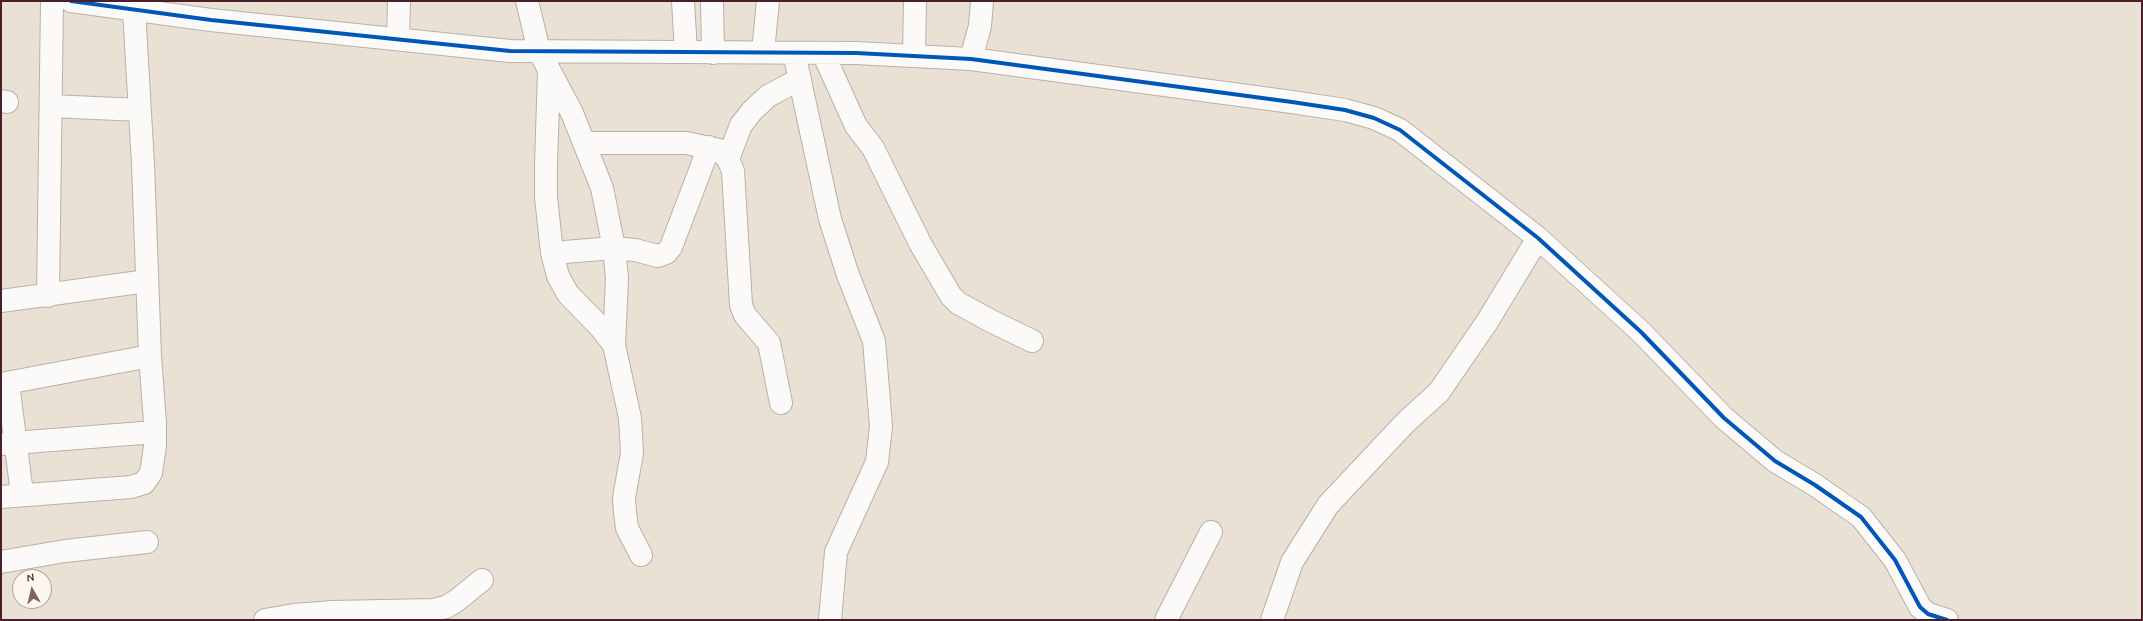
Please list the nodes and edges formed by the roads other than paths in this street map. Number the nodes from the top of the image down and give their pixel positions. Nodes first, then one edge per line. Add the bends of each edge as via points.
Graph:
1 (52, 1) edge
2 (71, 1) edge
3 (399, 1) edge
4 (527, 1) edge
5 (683, 1) edge
6 (712, 1) edge
7 (768, 1) edge
8 (914, 1) edge
9 (982, 1) edge
10 (134, 10) junction
11 (398, 40) junction
12 (686, 52) junction
13 (763, 52) junction
14 (713, 53) junction
15 (794, 53) junction
16 (823, 53) junction
17 (914, 55) junction
18 (972, 59) junction
19 (544, 61) junction
20 (800, 79) junction
21 (51, 106) junction
22 (140, 110) junction
23 (584, 143) junction
24 (709, 147) junction
25 (728, 159) junction
26 (1538, 238) junction
27 (614, 248) junction
28 (552, 253) junction
29 (147, 281) junction
30 (48, 296) junction
31 (1, 301) edge
32 (1032, 341) dead end
33 (614, 344) junction
34 (150, 356) junction
35 (4, 383) edge
36 (781, 403) dead end
37 (155, 432) junction
38 (8, 444) edge
39 (11, 496) edge
40 (1211, 532) dead end
41 (147, 542) dead end
42 (640, 555) dead end
43 (1, 562) edge
44 (482, 580) dead end
45 (265, 620) edge
46 (830, 620) edge
47 (1166, 620) edge
48 (1272, 620) edge
49 (1947, 620) edge

1 - 21 street
2 - 10 street
3 - 11 street
4 - 19 street
5 - 12 street
6 - 14 street
7 - 13 street
8 - 17 street
9 - 18 street via 980,26
10 - 11 street
10 - 22 street
11 - 19 street via 510,51
12 - 14 street
12 - 19 street
13 - 14 street
13 - 15 street
15 - 16 street
15 - 20 street
16 - 17 street
16 - 32 street via 856,126 873,148 921,245 951,296 958,303
17 - 18 street
18 - 26 street via 1292,102 1345,110 1374,118 1400,130
19 - 23 street
19 - 28 street via 546,196
20 - 25 street via 768,96 752,111 741,125
20 - 46 street via 830,219 848,275 874,341 881,426 877,462 836,552
21 - 22 street
21 - 30 street
22 - 29 street
23 - 24 street via 686,144
23 - 27 street via 602,188
24 - 25 street via 719,150
24 - 27 street via 674,240 666,253 658,256
25 - 36 street via 733,171 741,305 745,316 769,343
26 - 48 street via 1487,322 1439,392 1406,422 1328,505 1292,562
26 - 49 street via 1641,332 1724,418 1775,461 1861,517 1895,560 1920,607 1928,614
27 - 28 street
27 - 33 street
28 - 33 street via 558,276 568,294
29 - 30 street
29 - 34 street
30 - 31 street
33 - 42 street via 622,375 632,453 624,498 625,512 627,528
34 - 35 street
34 - 37 street
35 - 38 street
37 - 38 street
37 - 39 street via 151,473 144,483 131,487
38 - 39 street
40 - 47 street
41 - 43 street via 65,551
44 - 45 street via 456,601 433,610 333,612

